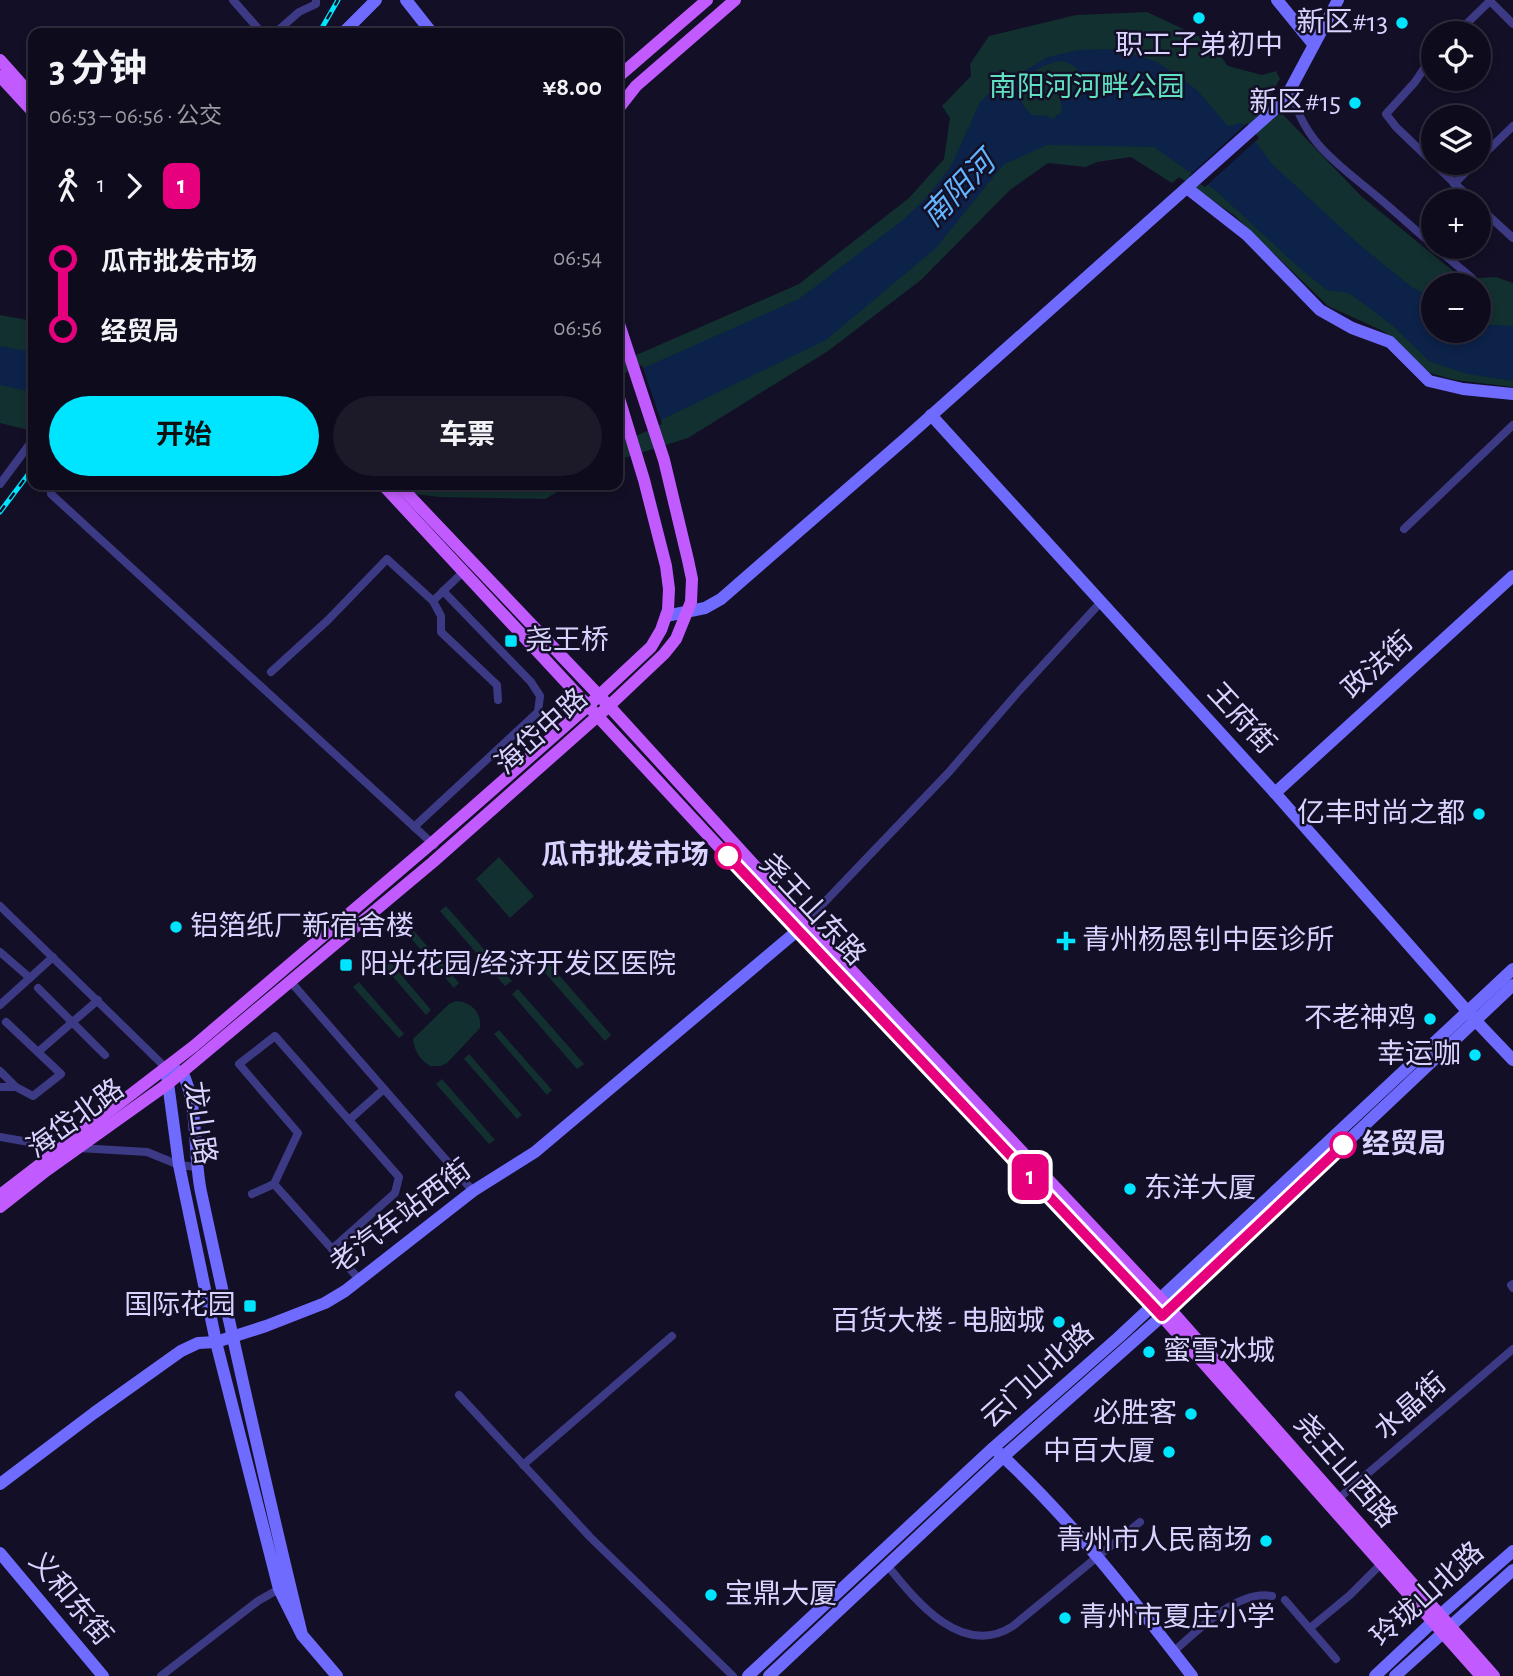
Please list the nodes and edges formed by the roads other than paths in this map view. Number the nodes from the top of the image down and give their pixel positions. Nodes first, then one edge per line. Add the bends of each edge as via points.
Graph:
1 (233, 0) edge
2 (316, 0) edge
3 (376, 0) edge
4 (406, 0) edge
5 (707, 0) edge
6 (735, 0) edge
7 (1277, 0) edge
8 (1338, 0) edge
9 (1490, 1) edge
10 (1469, 21) edge
11 (1513, 24) edge
12 (258, 28) edge
13 (281, 28) edge
14 (348, 28) edge
15 (428, 28) edge
16 (1313, 44) junction
17 (0, 60) edge
18 (1421, 72) edge
19 (623, 73) edge
20 (0, 76) edge
21 (1291, 88) junction
22 (28, 91) edge
23 (623, 103) edge
24 (28, 107) edge
25 (1513, 126) edge
26 (1491, 147) edge
27 (1463, 175) edge
28 (1454, 184) junction
29 (1191, 186) junction
30 (1460, 189) edge
31 (1491, 217) edge
32 (1421, 235) edge
33 (1513, 238) edge
34 (1449, 259) edge
35 (1466, 273) edge
36 (623, 336) edge
37 (1513, 394) edge
38 (623, 411) edge
39 (931, 415) junction
40 (1513, 425) edge
41 (28, 447) edge
42 (0, 484) edge
43 (51, 490) edge
44 (388, 490) edge
45 (403, 490) edge
46 (1404, 529) dead end
47 (463, 564) junction
48 (1513, 576) edge
49 (443, 591) junction
50 (433, 601) junction
51 (1100, 603) junction
52 (688, 613) junction
53 (666, 616) junction
54 (271, 672) dead end
55 (498, 700) dead end
56 (596, 705) junction
57 (609, 706) junction
58 (1275, 793) junction
59 (414, 827) junction
60 (432, 843) junction
61 (442, 854) junction
62 (0, 906) edge
63 (802, 927) junction
64 (0, 952) edge
65 (53, 957) junction
66 (1513, 969) edge
67 (30, 978) junction
68 (290, 981) junction
69 (1513, 985) edge
70 (38, 988) dead end
71 (98, 1000) junction
72 (0, 1005) edge
73 (1472, 1016) junction
74 (6, 1022) dead end
75 (38, 1052) junction
76 (105, 1055) dead end
77 (1513, 1060) edge
78 (166, 1068) junction
79 (0, 1071) edge
80 (182, 1072) junction
81 (169, 1083) junction
82 (0, 1087) edge
83 (16, 1087) junction
84 (384, 1089) junction
85 (349, 1120) junction
86 (0, 1137) edge
87 (78, 1148) junction
88 (59, 1149) junction
89 (179, 1165) junction
90 (196, 1167) junction
91 (274, 1184) junction
92 (474, 1191) junction
93 (252, 1194) dead end
94 (0, 1195) edge
95 (0, 1207) edge
96 (332, 1249) junction
97 (359, 1279) junction
98 (1156, 1302) junction
99 (1166, 1312) junction
100 (232, 1336) junction
101 (672, 1336) dead end
102 (216, 1342) junction
103 (1513, 1349) edge
104 (459, 1395) dead end
105 (998, 1452) junction
106 (523, 1465) junction
107 (0, 1484) edge
108 (1338, 1500) junction
109 (1140, 1522) dead end
110 (1513, 1551) edge
111 (0, 1553) edge
112 (1096, 1558) junction
113 (1381, 1564) junction
114 (887, 1565) junction
115 (1513, 1570) edge
116 (278, 1589) junction
117 (1272, 1596) dead end
118 (1285, 1600) dead end
119 (1436, 1619) junction
120 (1310, 1628) junction
121 (1445, 1629) junction
122 (302, 1635) junction
123 (1173, 1652) junction
124 (1336, 1659) dead end
125 (1189, 1675) edge
126 (103, 1676) edge
127 (161, 1676) edge
128 (337, 1676) edge
129 (733, 1676) edge
130 (748, 1676) edge
131 (769, 1676) edge
132 (1375, 1676) edge
133 (1395, 1676) edge
134 (1480, 1676) edge
135 (1493, 1676) edge

1 - 12 street
2 - 13 street
3 - 14 street
4 - 15 street
5 - 19 main road
6 - 23 main road
7 - 16 street
8 - 16 street
9 - 10 street
9 - 11 street
16 - 21 street
17 - 22 main road
18 - 28 street via 1386,114
20 - 24 main road
21 - 29 street via 1284,101
21 - 32 street via 1299,116 1333,161
25 - 26 street
27 - 28 street
28 - 30 street
29 - 37 street via 1320,310 1390,342 1429,381
29 - 39 street
31 - 33 street
34 - 35 street
36 - 52 main road, 海岱中路 via 664,460 688,560 692,593
38 - 53 main road, 海岱中路 via 666,566
39 - 51 street, 王府街
39 - 52 street via 721,599
40 - 46 street
41 - 42 street
43 - 59 street via 134,573
44 - 47 main road, 尧王山东路
45 - 47 main road, 尧王山东路
47 - 49 street
47 - 56 main road, 尧王山东路
48 - 58 street, 政法街
49 - 50 street
49 - 59 street via 540,696 538,712
50 - 54 street via 387,558
50 - 55 street via 441,616 441,632 497,685
51 - 58 street, 王府街
51 - 63 street
52 - 53 street
52 - 57 main road, 海岱中路 via 664,654
53 - 56 main road, 海岱中路 via 651,647
56 - 57 main road, 尧王山东路
56 - 60 main road, 海岱中路
56 - 61 main road, 海岱中路
56 - 63 main road, 尧王山东路
57 - 63 main road, 尧王山东路
58 - 73 street, 王府街
59 - 60 street
60 - 61 street
60 - 78 main road, 海岱中路
61 - 68 main road, 海岱中路
62 - 65 street
63 - 92 street, 老汽车站西街 via 535,1152
63 - 98 main road, 尧王山东路
64 - 67 street
65 - 67 street
65 - 71 street
66 - 73 street, 云门山北路
67 - 72 street
68 - 80 main road, 海岱中路
68 - 84 street
69 - 73 street, 云门山北路
70 - 76 street
71 - 75 street
71 - 78 street
73 - 77 street, 王府街
73 - 98 street, 云门山北路
73 - 99 street, 云门山北路
74 - 75 street
75 - 83 street via 61,1074 33,1096
78 - 80 street, 龙山路
78 - 81 street, 龙山路
78 - 88 main road, 海岱北路
79 - 83 street
80 - 81 main road, 海岱北路
80 - 90 street, 龙山路 via 191,1088
81 - 87 main road, 海岱北路
81 - 89 street, 龙山路
82 - 83 street
84 - 85 street
84 - 92 street
85 - 91 street via 275,1036 239,1064 298,1133
85 - 96 street via 399,1177 395,1193
86 - 88 street
87 - 88 street
87 - 89 street via 147,1152
87 - 95 main road, 海岱北路
88 - 94 main road, 海岱北路
89 - 90 street
89 - 102 street, 龙山路
90 - 100 street, 龙山路
91 - 93 street
91 - 96 street
92 - 97 street, 老汽车站西街
96 - 97 street
97 - 100 street, 老汽车站西街 via 325,1303
98 - 99 main road, 尧王山西路
98 - 105 street, 云门山北路
99 - 105 street, 云门山北路
99 - 108 main road, 尧王山西路
99 - 113 main road, 尧王山西路
100 - 102 street, 老汽车站西街
100 - 122 street, 龙山路
101 - 106 street
102 - 107 street, 老汽车站西街 via 198,1343 181,1351
102 - 116 street, 龙山路
103 - 108 street, 水晶街
104 - 106 street
105 - 112 street via 1028,1478
105 - 114 street, 云门山北路
105 - 130 street, 云门山北路
106 - 129 street
108 - 119 main road, 尧王山西路
109 - 112 street
110 - 119 street, 玲珑山北路
111 - 126 street, 义和东街
112 - 114 street via 1013,1626 982,1636 953,1630 916,1602
112 - 123 street
113 - 119 main road, 尧王山西路
113 - 120 street
114 - 131 street, 云门山北路
115 - 121 street, 玲珑山北路
116 - 122 street, 龙山路
116 - 127 street
117 - 123 street via 1258,1594 1214,1616
118 - 120 street
119 - 121 main road, 尧王山西路
119 - 132 street, 玲珑山北路
120 - 124 street
121 - 133 street, 玲珑山北路
121 - 134 main road, 尧王山西路
121 - 135 main road, 尧王山西路
122 - 128 street, 龙山路
123 - 125 street

